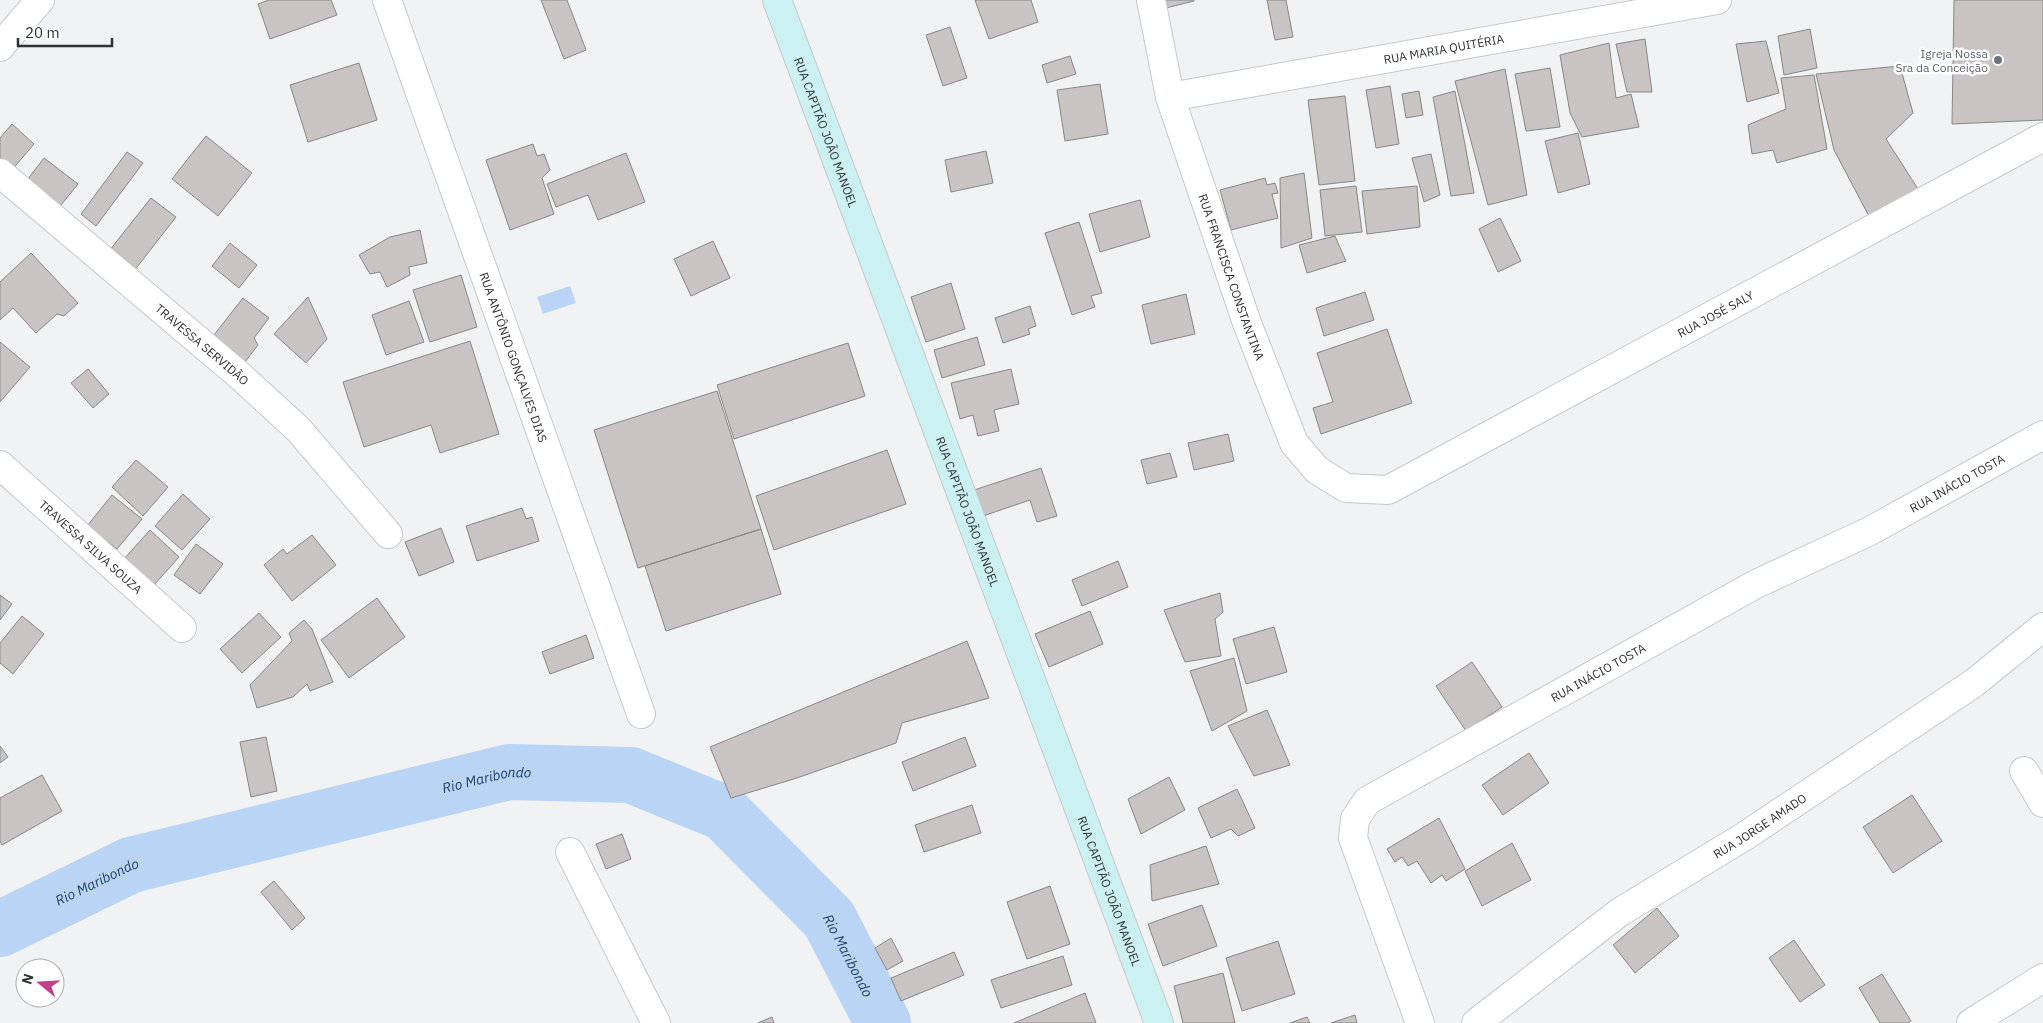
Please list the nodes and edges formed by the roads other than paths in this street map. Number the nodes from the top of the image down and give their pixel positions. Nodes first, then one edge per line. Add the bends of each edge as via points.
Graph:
1 (40, 0) edge
2 (387, 0) edge
3 (777, 0) edge
4 (1152, 0) edge
5 (1717, 0) edge
6 (0, 47) edge
7 (1170, 97) junction
8 (2043, 137) edge
9 (0, 174) edge
10 (2043, 435) edge
11 (0, 464) edge
12 (1388, 490) joint
13 (388, 534) dead end
14 (2043, 627) edge
15 (182, 628) dead end
16 (641, 714) dead end
17 (2024, 771) dead end
18 (2043, 803) edge
19 (570, 852) dead end
20 (2043, 978) edge
21 (656, 1023) edge
22 (1159, 1023) edge
23 (1420, 1023) edge
24 (1476, 1023) edge
25 (1971, 1023) edge

1 - 6 street
2 - 16 street, RUA ANTÔNIO GONÇALVES DIAS
3 - 22 main road, RUA CAPITÃO JOÃO MANOEL
4 - 7 street, RUA FRANCISCA CONSTANTINA
5 - 7 street, RUA MARIA QUITÉRIA
7 - 12 street, RUA FRANCISCA CONSTANTINA via 1247,323 1294,443 1317,470 1346,488
8 - 12 street, RUA JOSÉ SALY
9 - 13 street, TRAVESSA SERVIDÃO via 238,374 298,429
10 - 23 street, RUA INÁCIO TOSTA via 1870,530 1756,584 1367,801 1355,819 1352,838
11 - 15 street, TRAVESSA SILVA SOUZA
14 - 24 street, RUA JORGE AMADO via 1974,683 1745,836 1620,912
17 - 18 street
19 - 21 street
20 - 25 street

